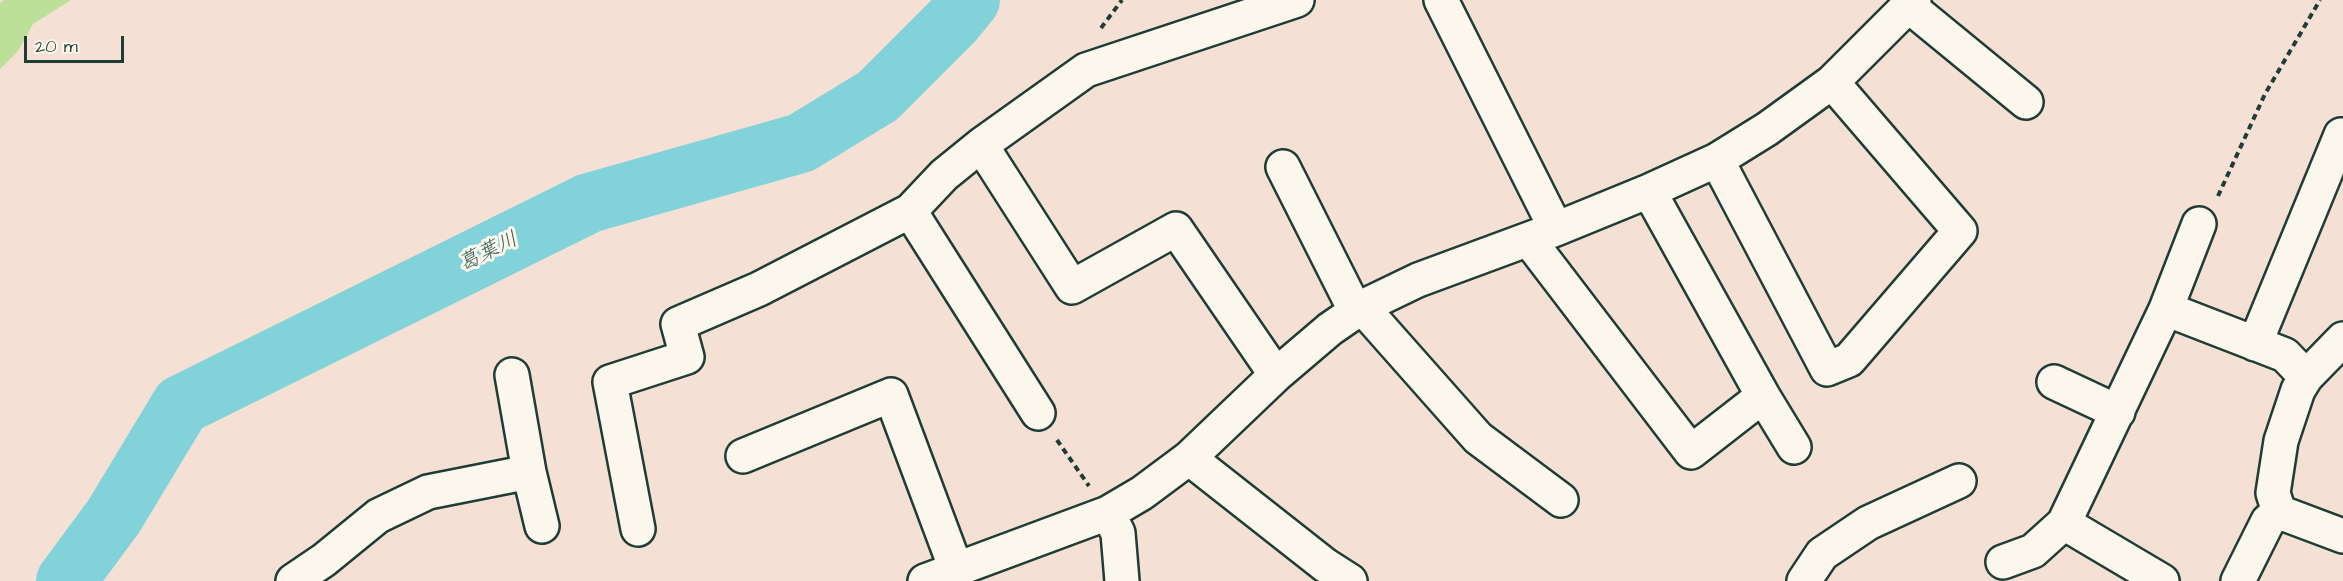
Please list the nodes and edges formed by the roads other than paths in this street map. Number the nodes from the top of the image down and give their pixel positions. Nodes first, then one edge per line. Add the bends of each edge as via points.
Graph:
1 (1297, 0) edge
2 (1442, 0) edge
3 (1912, 3) edge
4 (1832, 82) junction
5 (2026, 102) dead end
6 (2342, 135) dead end
7 (981, 145) junction
8 (1717, 160) junction
9 (1283, 167) dead end
10 (1649, 191) junction
11 (910, 211) junction
12 (2199, 224) road end
13 (1542, 234) junction
14 (2166, 309) junction
15 (1359, 310) junction
16 (2343, 339) edge
17 (2255, 344) junction
18 (512, 375) dead end
19 (1276, 375) junction
20 (2306, 376) junction
21 (2054, 382) dead end
22 (1763, 396) junction
23 (2118, 412) junction
24 (1038, 413) road end
25 (1794, 447) dead end
26 (743, 456) dead end
27 (1189, 458) junction
28 (529, 472) junction
29 (1959, 481) dead end
30 (1561, 500) dead end
31 (2071, 510) junction
32 (2279, 512) junction
33 (1108, 513) junction
34 (542, 526) dead end
35 (638, 529) dead end
36 (2343, 536) edge
37 (2002, 562) dead end
38 (956, 570) junction
39 (328, 571) edge
40 (293, 581) edge
41 (925, 581) edge
42 (1122, 581) edge
43 (1350, 581) edge
44 (1804, 581) edge
45 (2162, 581) edge
46 (2238, 581) edge

1 - 7 street via 1086,70
2 - 13 street
3 - 4 street
3 - 5 street
4 - 8 street
4 - 8 street via 1960,231 1848,360 1827,369
6 - 17 street
7 - 11 street via 944,175
7 - 19 street via 1072,287 1176,229
8 - 10 street
9 - 15 street
10 - 13 street
10 - 22 street
11 - 24 street
11 - 35 street via 759,289 678,324 687,357 610,382
12 - 14 street
13 - 15 street via 1418,280
13 - 22 street via 1691,452
14 - 17 street
14 - 23 street
15 - 19 street
15 - 30 street via 1478,438
16 - 20 street
17 - 20 street via 2285,355
18 - 28 street
19 - 27 street
20 - 32 street via 2281,441 2272,493
21 - 23 street
22 - 25 street
23 - 31 street
26 - 38 street via 891,395
27 - 33 street via 1142,494
27 - 43 street via 1325,566
28 - 34 street
28 - 39 street via 423,480 378,516
29 - 44 street via 1868,523 1822,554
31 - 37 street via 2033,551
31 - 45 street
32 - 36 street
32 - 46 street via 2268,521
33 - 38 street
33 - 42 street via 1118,533
38 - 41 street
39 - 40 street

